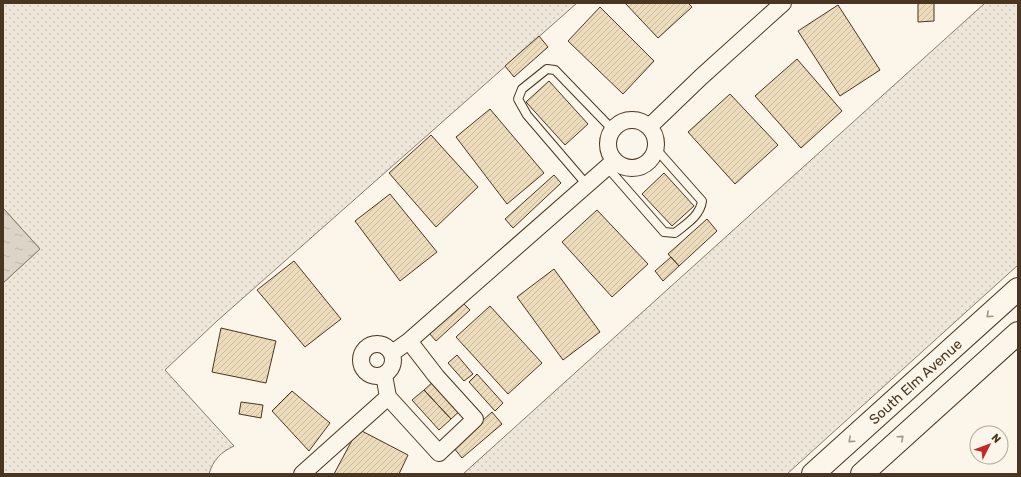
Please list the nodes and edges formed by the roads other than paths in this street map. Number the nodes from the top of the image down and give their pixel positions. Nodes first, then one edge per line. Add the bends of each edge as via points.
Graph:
1 (783, 3) edge
2 (649, 127) junction
3 (613, 130) junction
4 (656, 149) junction
5 (610, 164) junction
6 (587, 184) junction
7 (1018, 289) edge
8 (1018, 333) edge
9 (409, 340) junction
10 (392, 353) junction
11 (384, 375) junction
12 (388, 397) junction
13 (302, 474) edge
14 (813, 474) edge
15 (862, 474) edge

1 - 2 street
2 - 3 street via 642,122 630,120 619,124
2 - 4 street via 654,133
3 - 5 street via 608,145
3 - 6 lane via 555,70 547,69 522,89 518,99 527,115
4 - 5 street via 654,156 642,166 628,168
4 - 5 lane via 702,201 697,215 675,233 664,232
5 - 6 street
6 - 9 street
7 -> 14 main road, South Elm Avenue
15 -> 8 main road
9 - 10 street
9 - 12 street via 436,376 475,419 439,452
10 - 11 street via 392,368
10 - 11 street via 384,345 374,344 368,346 362,355 364,370 374,376
11 - 12 street
12 - 13 street

